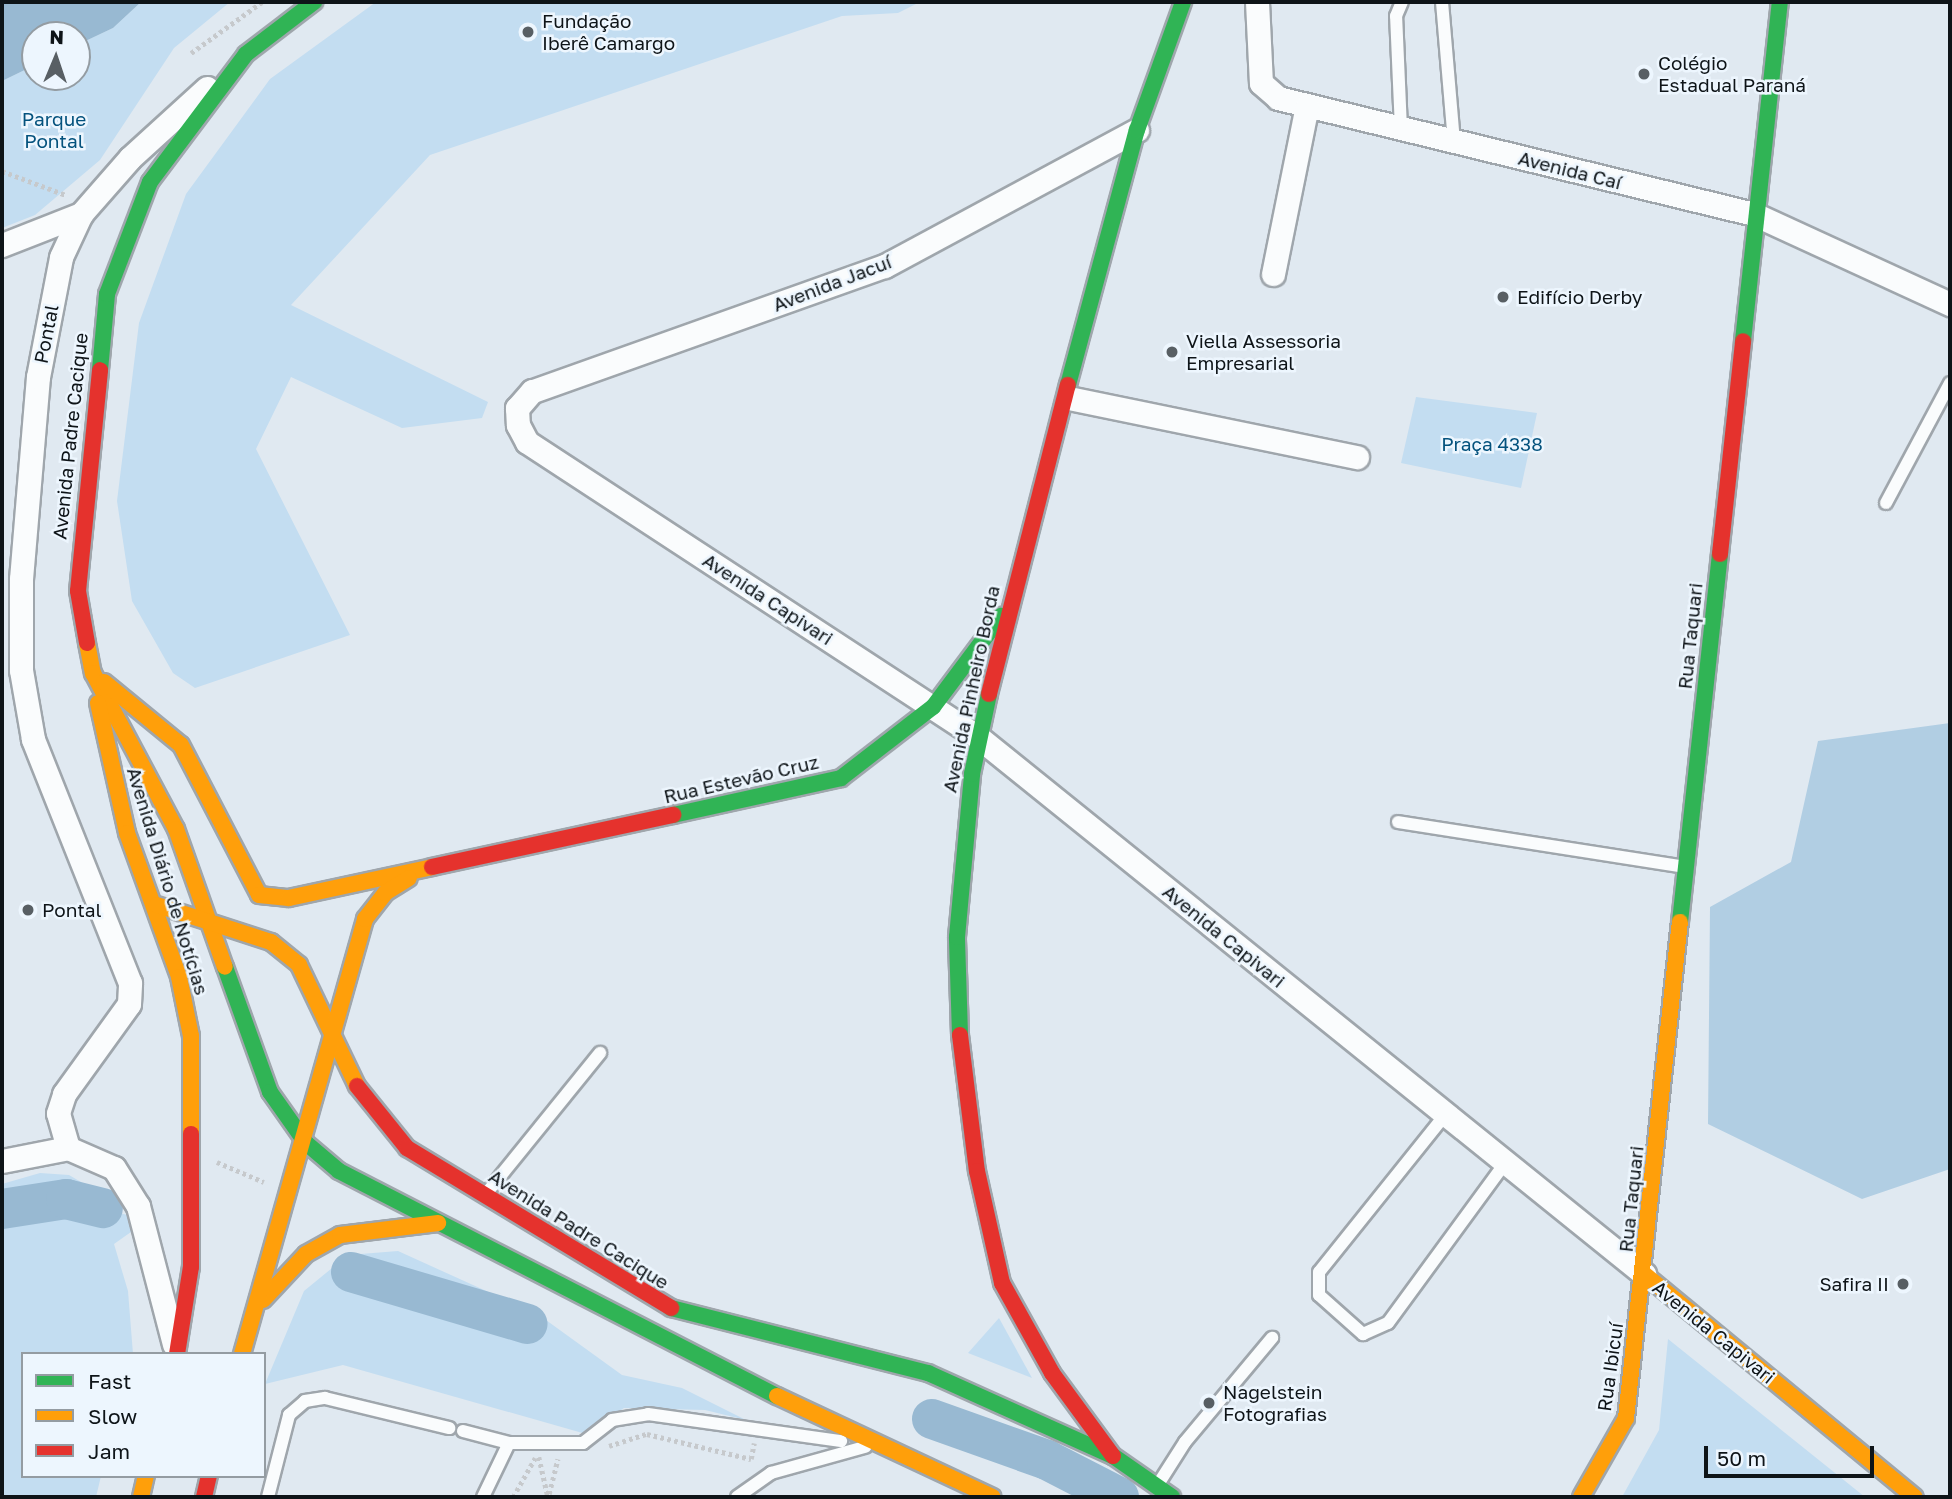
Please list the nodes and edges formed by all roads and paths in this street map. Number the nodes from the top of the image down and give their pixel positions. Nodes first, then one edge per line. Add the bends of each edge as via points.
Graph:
1 (262, 2) edge
2 (314, 2) edge
3 (1183, 2) edge
4 (1402, 2) edge
5 (1442, 2) edge
6 (1780, 2) edge
7 (1263, 5) edge
8 (191, 52) dead end
9 (246, 54) junction
10 (1307, 106) junction
11 (1401, 129) junction
12 (1137, 130) junction
13 (1454, 142) junction
14 (2, 171) edge
15 (66, 196) dead end
16 (81, 214) junction
17 (1754, 214) junction
18 (2, 245) edge
19 (1273, 274) dead end
20 (1950, 304) edge
21 (1950, 383) edge
22 (1069, 398) junction
23 (517, 408) joint
24 (1357, 457) dead end
25 (1886, 503) dead end
26 (1008, 606) junction
27 (93, 673) junction
28 (933, 707) junction
29 (978, 737) junction
30 (1398, 822) dead end
31 (1687, 868) junction
32 (414, 875) junction
33 (157, 905) junction
34 (210, 920) junction
35 (332, 1041) junction
36 (600, 1053) dead end
37 (1445, 1115) junction
38 (306, 1143) junction
39 (68, 1148) junction
40 (195, 1152) junction
41 (2, 1161) edge
42 (1505, 1163) junction
43 (291, 1194) junction
44 (484, 1195) junction
45 (442, 1223) junction
46 (1644, 1274) junction
47 (257, 1307) junction
48 (1272, 1338) dead end
49 (176, 1352) edge
50 (177, 1352) edge
51 (243, 1352) edge
52 (449, 1428) dead end
53 (757, 1430) junction
54 (463, 1431) dead end
55 (509, 1443) junction
56 (873, 1445) junction
57 (602, 1448) dead end
58 (538, 1453) junction
59 (1113, 1455) junction
60 (569, 1457) dead end
61 (558, 1458) junction
62 (146, 1478) edge
63 (209, 1478) edge
64 (1157, 1486) junction
65 (484, 1495) edge
66 (141, 1497) edge
67 (204, 1497) edge
68 (268, 1497) edge
69 (513, 1497) edge
70 (548, 1497) edge
71 (737, 1497) edge
72 (993, 1497) edge
73 (1172, 1497) edge
74 (1581, 1497) edge
75 (1915, 1497) edge

1 - 8 path
2 - 9 main road, Avenida Padre Cacique
3 - 12 main road, Avenida Pinheiro Borda
4 - 11 lane via 1396,16
5 - 13 lane
6 - 17 main road, Rua Taquari
7 - 10 street, Avenida Caí via 1261,83 1278,98
9 - 16 street, Pontal via 130,158
9 - 27 main road, Avenida Padre Cacique via 150,182 107,294 78,592
10 - 11 street, Avenida Caí
10 - 19 street
11 - 13 street, Avenida Caí
12 - 22 main road, Avenida Pinheiro Borda
12 - 23 street, Avenida Jacuí via 884,266 531,391
13 - 17 street, Avenida Caí
14 - 15 path
16 - 18 street
16 - 39 street, Pontal via 61,257 38,377 21,579 21,670 33,739 130,982 129,1004 64,1094 58,1112
17 - 20 street, Avenida Caí
17 - 31 main road, Rua Taquari
21 - 25 lane
22 - 24 street
22 - 26 main road, Avenida Pinheiro Borda
23 - 28 street, Avenida Capivari via 527,442
26 - 28 main road, Rua Estevão Cruz
26 - 29 main road, Avenida Pinheiro Borda
27 - 32 main road, Rua Estevão Cruz via 181,745 259,895 289,898
27 - 33 main road, Avenida Diário de Notícias via 127,833
27 - 34 main road, Avenida Padre Cacique via 176,829
28 - 29 street, Avenida Capivari
28 - 32 main road, Rua Estevão Cruz via 841,778
29 - 37 street, Avenida Capivari
29 - 59 main road, Avenida Pinheiro Borda via 957,937 960,1047 977,1171 1002,1283 1052,1373
30 - 31 lane
31 - 46 main road, Rua Taquari
32 - 35 main road via 385,893 365,919
33 - 34 main road, Avenida Padre Cacique
33 - 40 main road, Avenida Diário de Notícias via 191,1036
34 - 35 main road, Avenida Padre Cacique via 271,942 299,965
34 - 38 main road, Avenida Padre Cacique via 270,1092
35 - 38 main road
35 - 44 main road, Avenida Padre Cacique via 363,1099 407,1148
36 - 44 lane
37 - 42 street, Avenida Capivari
37 - 42 lane via 1319,1272 1318,1295 1363,1334 1388,1323
38 - 43 main road
38 - 45 main road, Avenida Padre Cacique via 340,1171
39 - 41 street
39 - 49 street via 114,1168 129,1186
40 - 43 path
40 - 50 main road, Avenida Diário de Notícias via 191,1267
42 - 46 street, Avenida Capivari
43 - 47 main road
44 - 59 main road, Avenida Padre Cacique via 659,1305 928,1373
45 - 47 main road via 382,1225 340,1235 306,1254
45 - 56 main road, Avenida Padre Cacique
46 - 74 main road, Rua Ibicuí via 1626,1418
46 - 75 main road, Avenida Capivari
47 - 51 main road
48 - 64 lane via 1185,1442
52 - 68 lane via 325,1398 305,1401 289,1415
53 - 55 lane via 630,1414 583,1443
53 - 56 lane
53 - 57 path via 751,1459 647,1434
54 - 55 lane
55 - 65 lane
56 - 71 lane via 771,1473
56 - 72 main road, Avenida Padre Cacique
58 - 61 path
58 - 69 path
58 - 70 path
59 - 64 main road
60 - 61 path
61 - 70 path
62 - 66 main road
63 - 67 main road
64 - 73 main road

